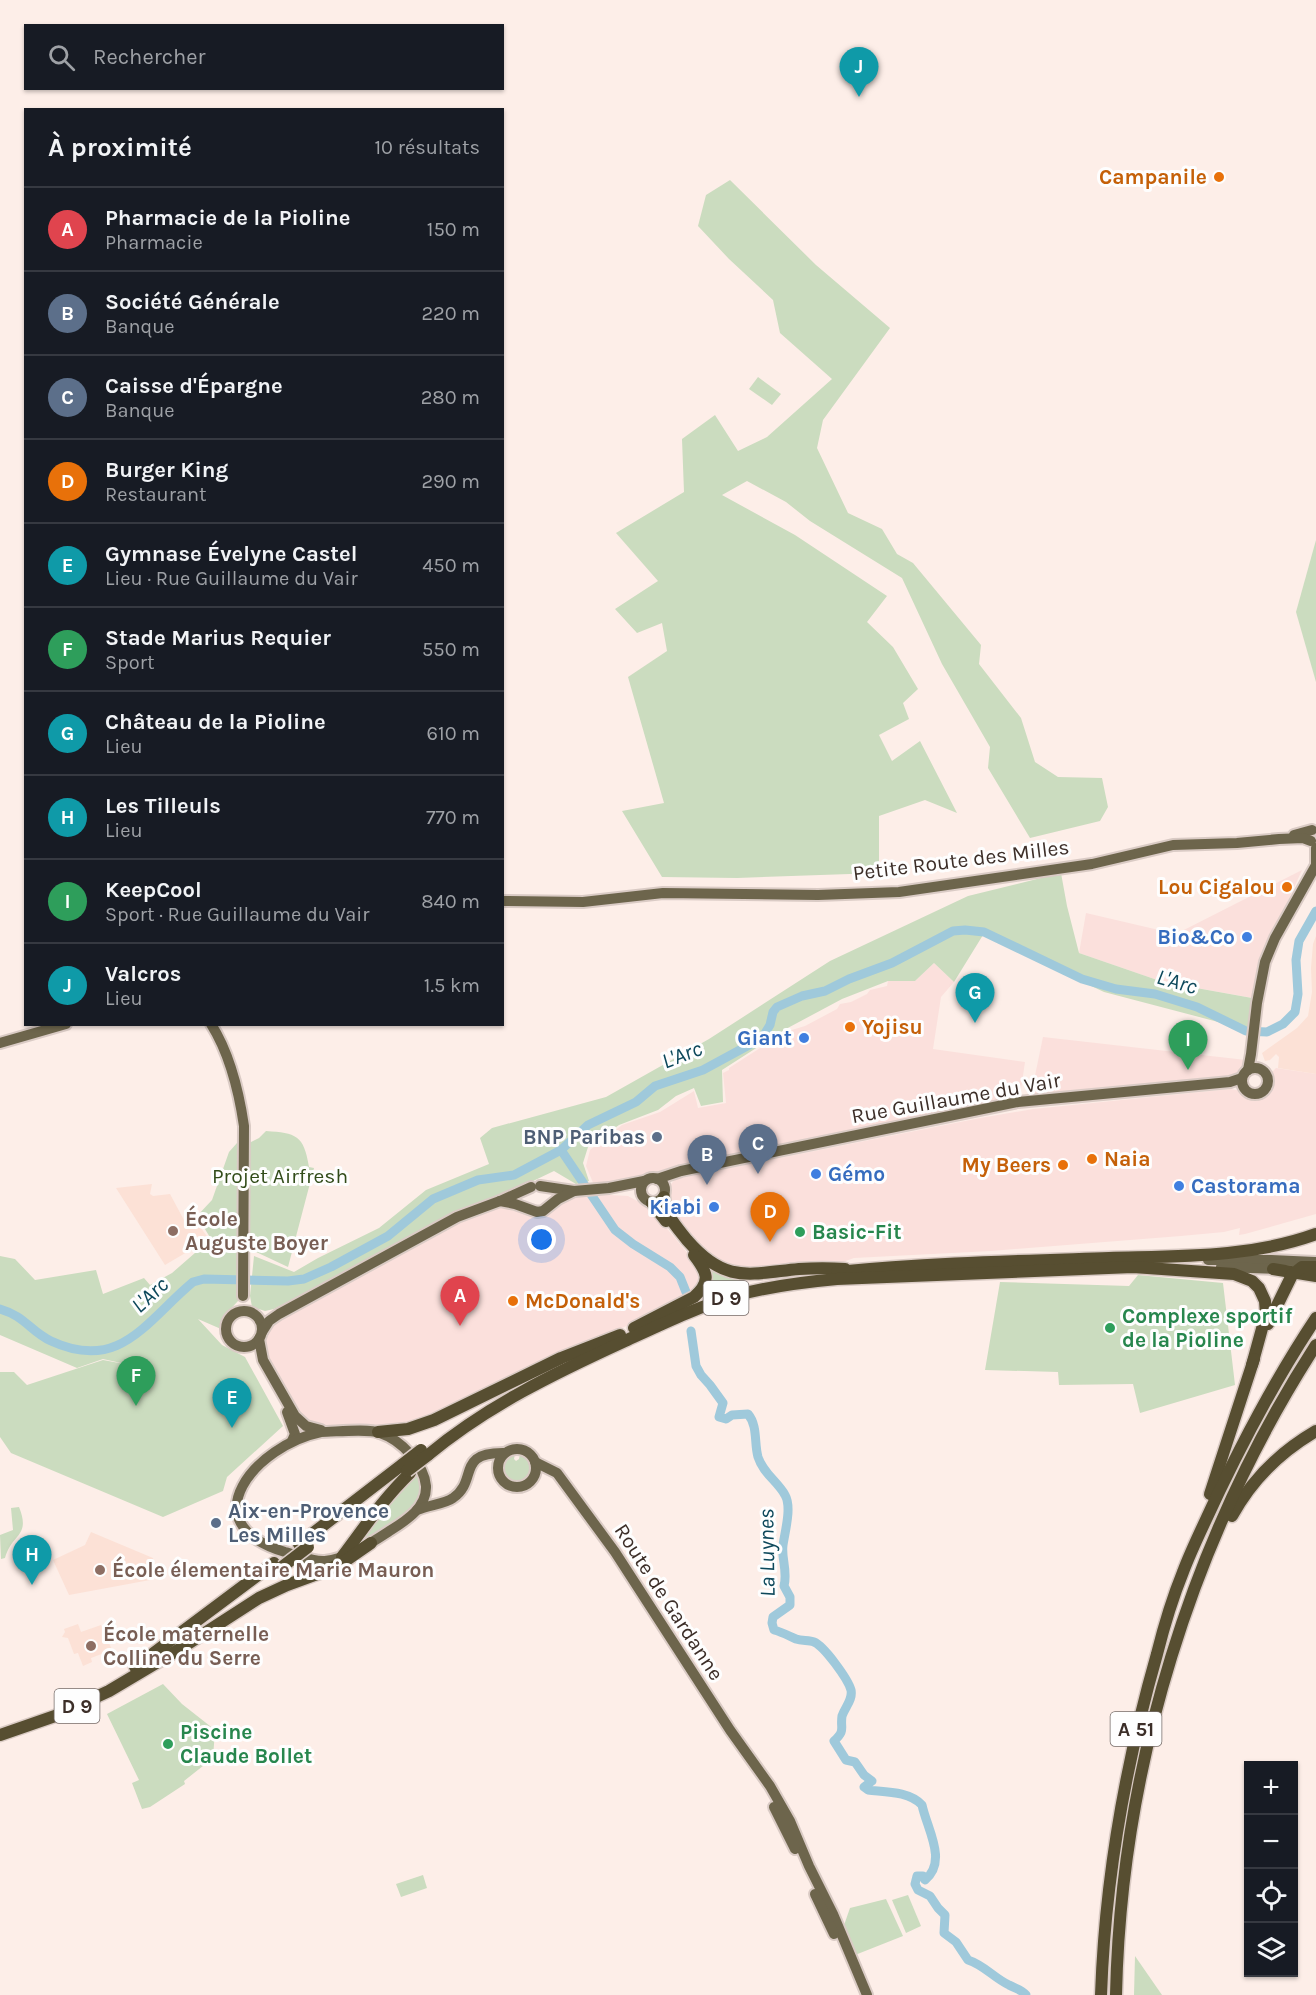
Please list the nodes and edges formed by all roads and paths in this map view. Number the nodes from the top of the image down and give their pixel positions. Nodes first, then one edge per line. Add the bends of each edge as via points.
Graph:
1 (1314, 839) edge
2 (1316, 865) edge
3 (504, 902) edge
4 (36, 1026) edge
5 (59, 1026) edge
6 (212, 1026) edge
7 (0, 1037) edge
8 (0, 1043) edge
9 (691, 1169) junction
10 (657, 1179) junction
11 (644, 1181) junction
12 (536, 1186) junction
13 (609, 1188) junction
14 (576, 1191) junction
15 (640, 1192) junction
16 (664, 1192) junction
17 (500, 1202) junction
18 (652, 1203) junction
19 (548, 1206) junction
20 (528, 1209) junction
21 (1316, 1233) edge
22 (1051, 1260) junction
23 (1316, 1265) edge
24 (1133, 1267) junction
25 (868, 1269) junction
26 (1273, 1269) joint
27 (1296, 1271) junction
28 (1316, 1274) edge
29 (243, 1296) dead end
30 (279, 1314) junction
31 (255, 1316) junction
32 (1316, 1318) edge
33 (634, 1328) junction
34 (620, 1335) junction
35 (260, 1336) junction
36 (1316, 1345) edge
37 (244, 1347) junction
38 (1252, 1365) junction
39 (1316, 1431) edge
40 (335, 1432) junction
41 (378, 1432) junction
42 (292, 1441) junction
43 (425, 1453) junction
44 (505, 1453) junction
45 (478, 1457) junction
46 (536, 1462) junction
47 (498, 1466) junction
48 (407, 1469) junction
49 (533, 1479) junction
50 (426, 1486) junction
51 (568, 1488) junction
52 (457, 1494) junction
53 (417, 1510) junction
54 (371, 1543) junction
55 (342, 1557) junction
56 (1186, 1563) junction
57 (278, 1565) junction
58 (1193, 1594) junction
59 (150, 1667) junction
60 (0, 1727) edge
61 (0, 1735) edge
62 (867, 1995) edge
63 (1101, 1995) edge
64 (1116, 1995) edge

1 - 2 main road
1 - 3 main road, Petite Route des Milles via 1173,845 1092,864 899,892 663,893 583,902
2 - 9 main road, Rue Guillaume du Vair via 1269,950 1262,972 1248,1076 1230,1082 1018,1102
4 - 7 main road
5 - 8 main road
6 - 29 main road via 232,1074 242,1112
9 - 10 main road, Rue Guillaume du Vair
9 - 16 main road, Rue Guillaume du Vair via 670,1180
10 - 11 main road
10 - 16 main road
11 - 13 main road
11 - 15 main road
12 - 14 main road
12 - 17 main road
12 - 19 main road via 549,1193
12 - 20 main road via 524,1196
13 - 14 main road
13 - 15 main road
14 - 19 main road
15 - 18 main road via 643,1199
16 - 18 main road via 658,1202
16 - 25 highway, D 9 via 668,1216 701,1256 728,1272
17 - 20 main road
17 - 30 main road via 457,1216
18 - 33 highway, D 9 via 703,1267 706,1278 694,1297
19 - 20 main road via 537,1212
21 - 22 highway via 1279,1245 1197,1256
22 - 23 main road, D 9 via 1271,1260
22 - 25 highway, D 9
23 - 27 highway
24 - 26 main road, D 9
24 - 38 highway via 1234,1274 1252,1281 1263,1294 1266,1307
24 - 43 highway, D 9 via 837,1279 740,1294 706,1304 537,1383
25 - 33 highway, D 9 via 795,1276 737,1287
26 - 27 highway
27 - 28 highway
27 - 38 highway
30 - 31 main road
30 - 35 main road
31 - 35 main road
31 - 37 main road via 244,1299 228,1320 226,1335 233,1344
32 - 56 highway, A 51 via 1253,1423
33 - 34 highway, D 9
34 - 41 highway via 561,1358 434,1420 408,1429
34 - 43 highway, D 9 via 504,1393 475,1411
35 - 37 main road via 255,1344
35 - 40 main road via 263,1360 295,1416 314,1430
36 - 58 highway, A 51 via 1251,1459
37 - 42 main road via 254,1355 290,1417 295,1434
38 - 56 highway
39 - 58 highway via 1287,1450 1255,1481
40 - 41 main road
40 - 42 main road via 306,1435
41 - 50 main road via 414,1458
42 - 55 main road via 254,1469 242,1485 237,1500 240,1521 247,1533 269,1547 318,1561
43 - 48 highway, D 9, bridge
44 - 45 main road
44 - 46 main road via 524,1450
44 - 47 main road
45 - 47 main road via 489,1458
45 - 52 main road
46 - 49 main road
46 - 51 main road, Route de Gardanne via 557,1473
47 - 49 main road via 501,1478 513,1487 524,1486
48 - 55 highway
48 - 57 highway, D 9, bridge
49 - 51 main road via 550,1476
50 - 52 main road via 441,1497
50 - 53 main road
51 - 62 main road, Route de Gardanne via 770,1786 790,1821
52 - 53 main road
53 - 54 main road
54 - 55 main road
54 - 59 highway via 328,1570 259,1598
56 - 63 highway, A 51 via 1137,1724 1120,1807 1106,1906
57 - 59 highway, D 9
57 - 60 highway, D 9 via 113,1681 53,1709
58 - 64 highway, A 51 via 1168,1668 1144,1765 1120,1917
59 - 61 highway, D 9 via 87,1702

